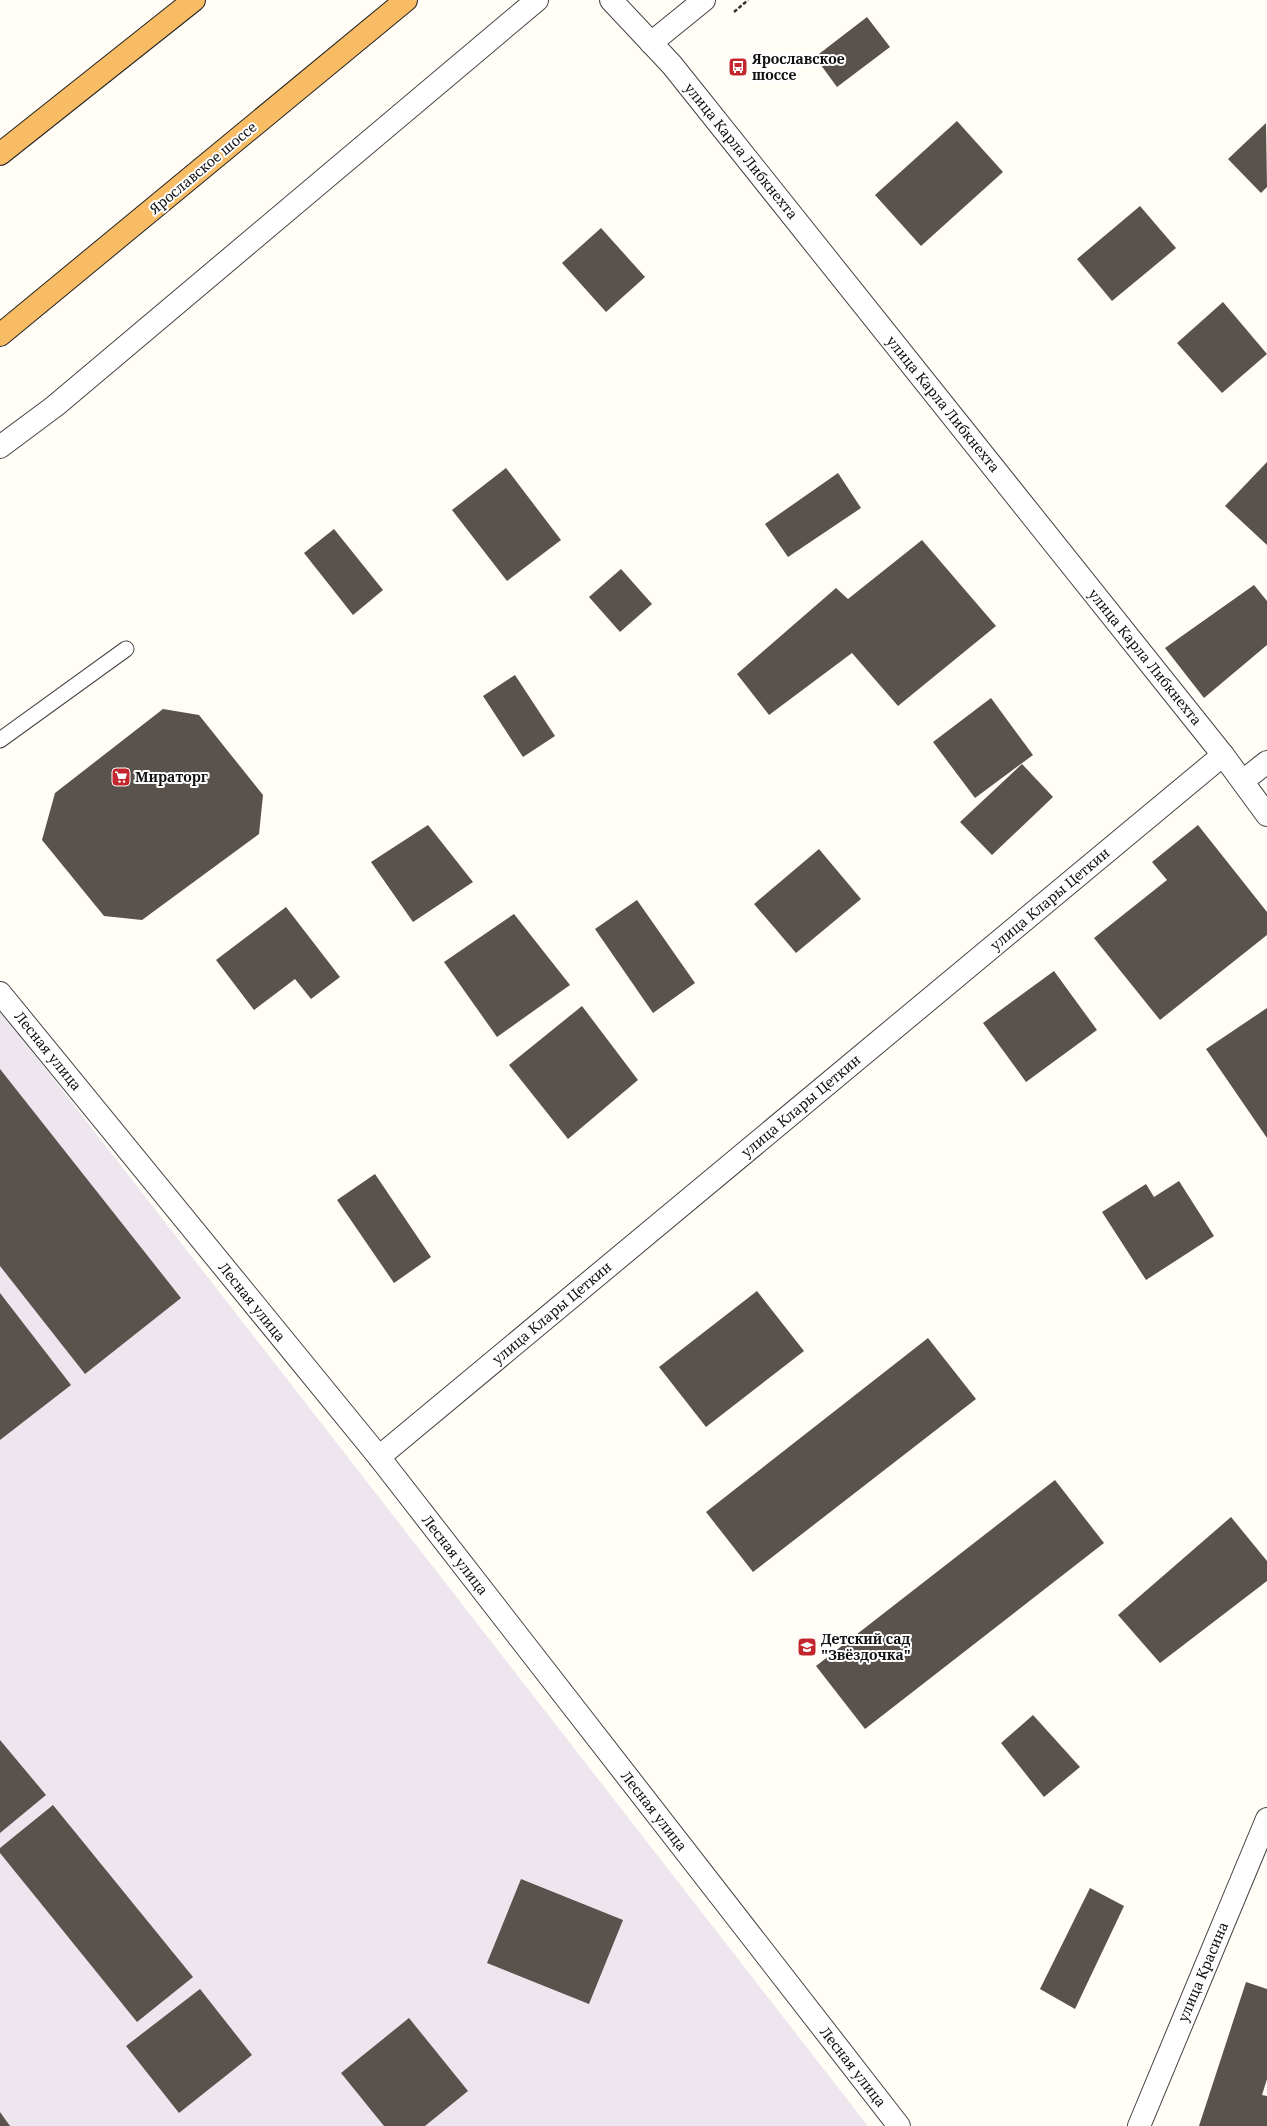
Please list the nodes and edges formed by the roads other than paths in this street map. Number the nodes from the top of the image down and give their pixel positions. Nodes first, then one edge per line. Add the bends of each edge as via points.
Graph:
1 (194, 0) edge
2 (406, 0) edge
3 (537, 0) edge
4 (611, 0) edge
5 (704, 0) edge
6 (651, 43) junction
7 (0, 154) edge
8 (0, 336) edge
9 (0, 447) edge
10 (126, 649) dead end
11 (0, 740) edge
12 (1224, 755) junction
13 (1267, 762) edge
14 (1243, 781) junction
15 (1267, 814) edge
16 (0, 993) edge
17 (379, 1457) junction
18 (1267, 1819) edge
19 (899, 2126) edge
20 (1139, 2126) edge

1 - 7 highway
2 - 8 highway, Ярославское шоссе
3 - 9 street via 55,406
4 - 6 street, улица Карла Либкнехта
5 - 6 street
6 - 12 street, улица Карла Либкнехта via 672,65
10 - 11 lane
12 - 14 street, улица Карла Либкнехта
12 - 17 street, улица Клары Цеткин
13 - 14 street
14 - 15 street, улица Карла Либкнехта
16 - 17 street, Лесная улица
17 - 19 street, Лесная улица
18 - 20 street, улица Красина

